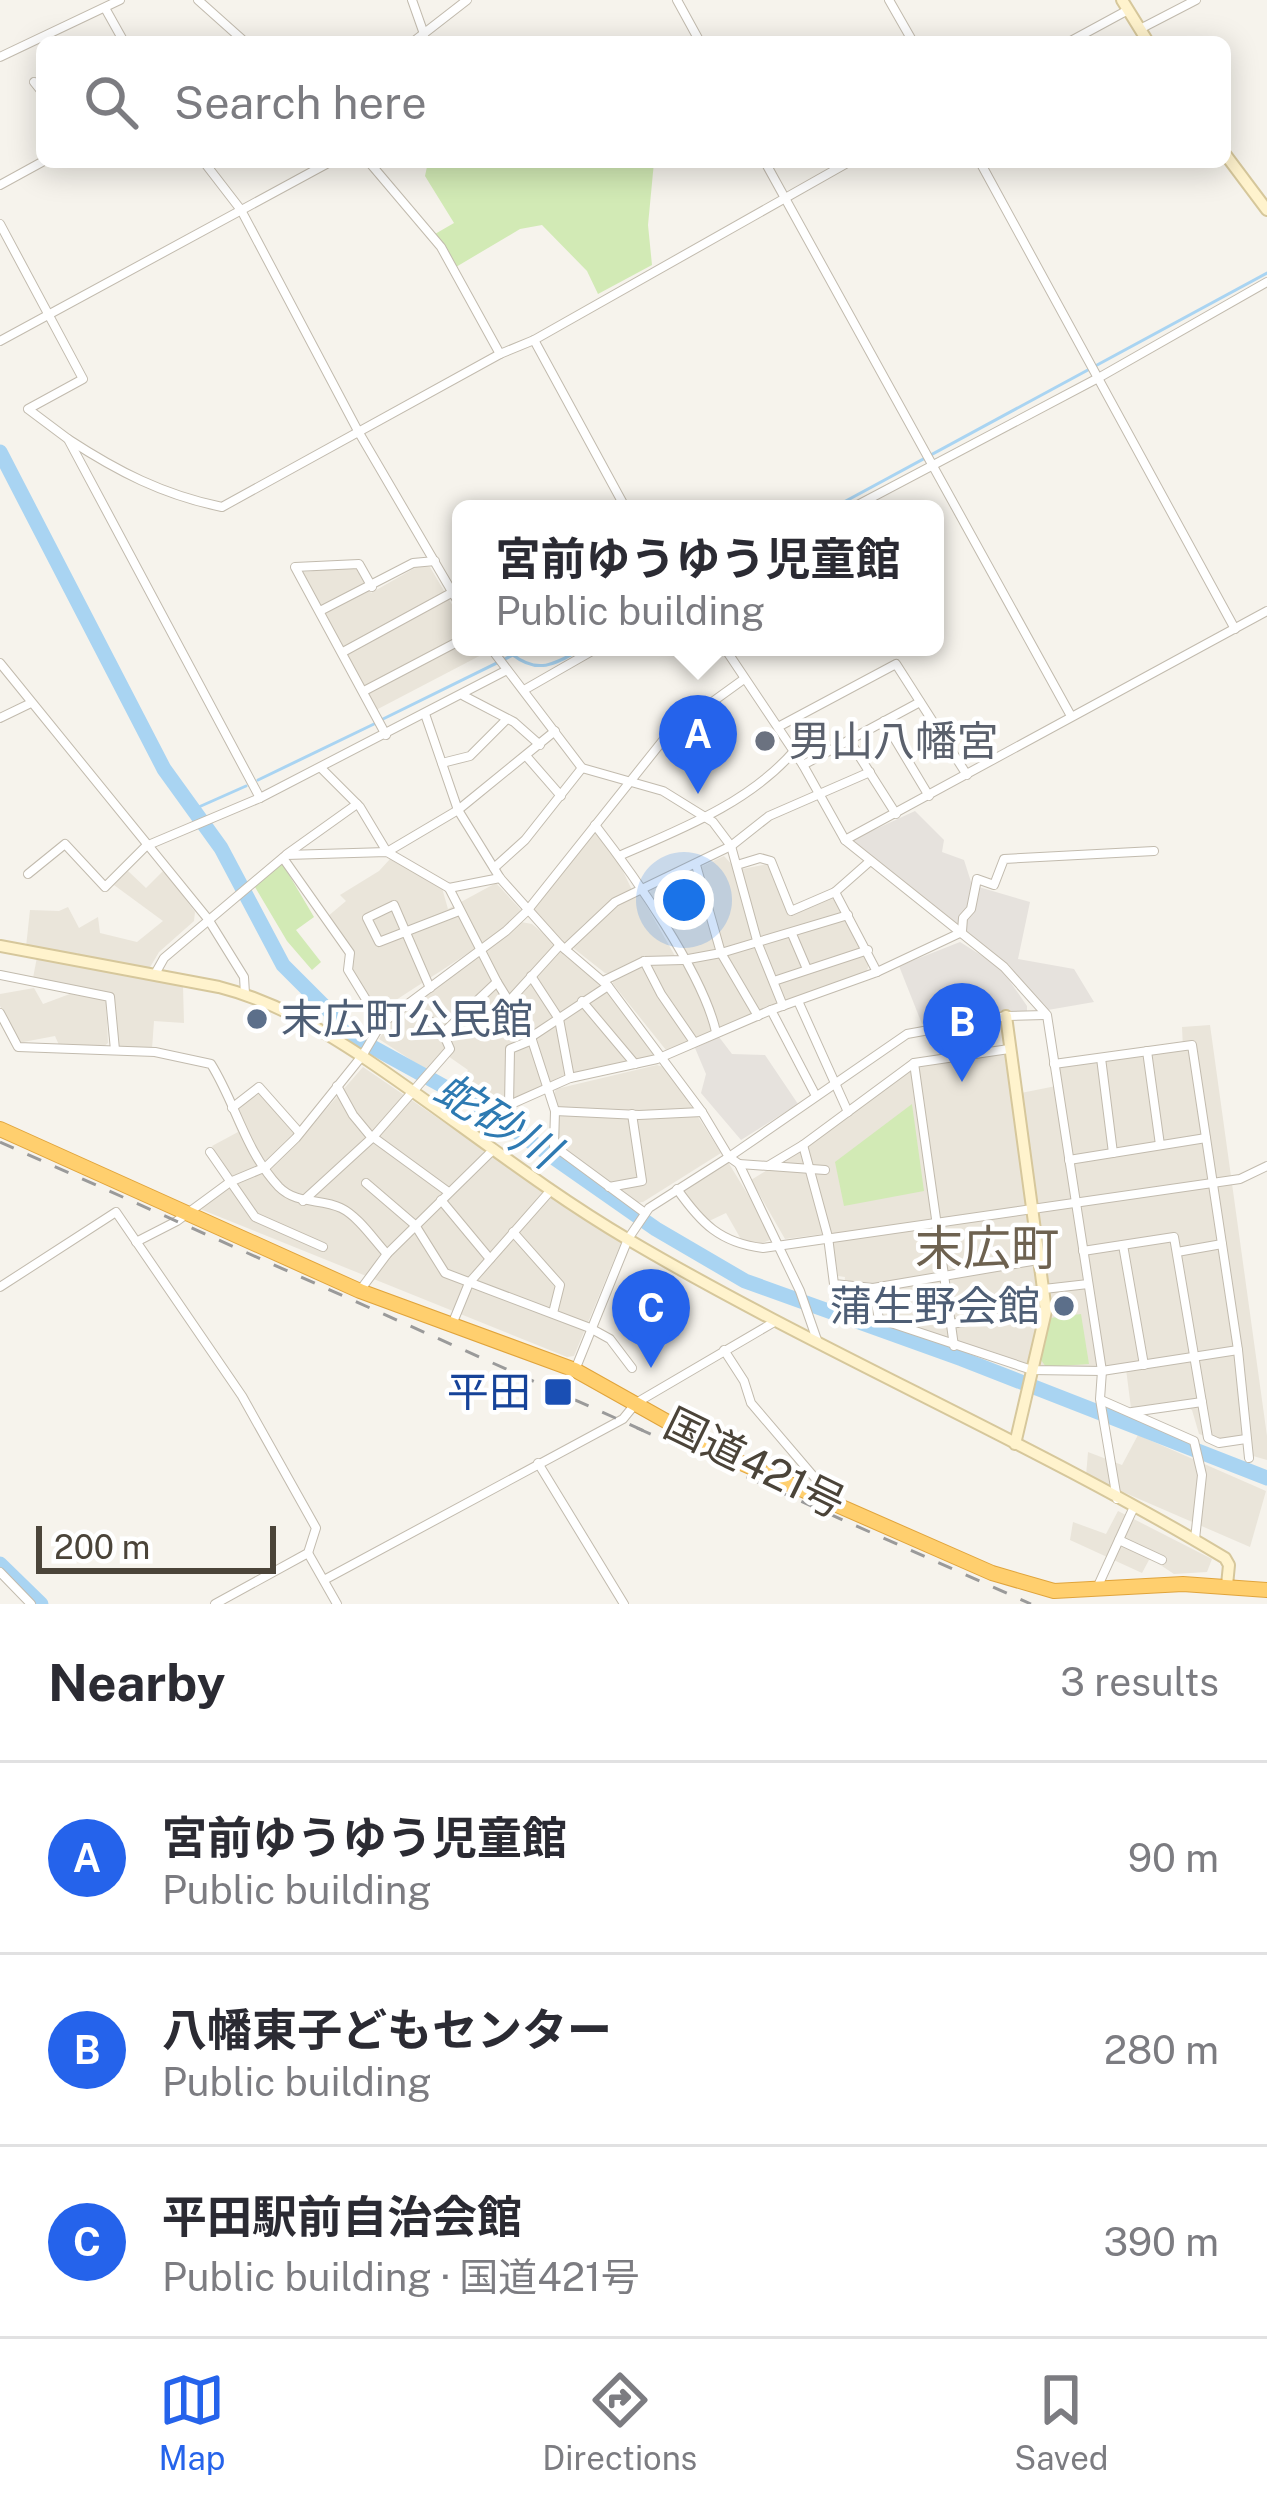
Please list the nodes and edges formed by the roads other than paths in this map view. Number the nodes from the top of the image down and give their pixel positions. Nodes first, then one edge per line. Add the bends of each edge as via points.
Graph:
1 (120, 0) edge
2 (198, 0) edge
3 (412, 0) edge
4 (466, 0) edge
5 (677, 0) edge
6 (890, 0) edge
7 (1196, 0) edge
8 (1125, 5) edge
9 (105, 8) junction
10 (1140, 28) junction
11 (424, 34) junction
12 (45, 36) edge
13 (121, 36) edge
14 (238, 36) edge
15 (421, 36) edge
16 (697, 36) edge
17 (910, 36) edge
18 (1078, 36) edge
19 (1145, 36) edge
20 (36, 40) edge
21 (0, 57) edge
22 (34, 82) dead end
23 (36, 84) edge
24 (1231, 162) edge
25 (36, 165) edge
26 (209, 168) edge
27 (319, 168) edge
28 (374, 168) edge
29 (768, 168) edge
30 (838, 168) edge
31 (983, 168) edge
32 (0, 185) edge
33 (784, 197) junction
34 (1267, 209) edge
35 (241, 210) junction
36 (0, 224) edge
37 (1267, 282) edge
38 (49, 315) junction
39 (534, 340) junction
40 (0, 341) edge
41 (500, 354) junction
42 (1100, 377) junction
43 (358, 431) junction
44 (68, 439) junction
45 (932, 465) junction
46 (621, 500) edge
47 (867, 500) edge
48 (435, 561) junction
49 (372, 587) junction
50 (452, 589) edge
51 (452, 593) edge
52 (1267, 610) edge
53 (320, 611) junction
54 (1235, 629) junction
55 (452, 645) edge
56 (343, 652) junction
57 (497, 656) edge
58 (583, 656) edge
59 (730, 656) edge
60 (0, 663) edge
61 (507, 670) junction
62 (744, 679) junction
63 (524, 690) junction
64 (364, 691) junction
65 (463, 695) junction
66 (31, 702) junction
67 (920, 702) junction
68 (425, 714) junction
69 (1071, 716) junction
70 (0, 718) edge
71 (507, 719) junction
72 (884, 721) junction
73 (778, 727) junction
74 (555, 731) junction
75 (386, 735) junction
76 (849, 740) junction
77 (540, 745) junction
78 (794, 751) junction
79 (527, 757) junction
80 (442, 763) junction
81 (803, 765) junction
82 (321, 768) junction
83 (582, 768) junction
84 (870, 772) junction
85 (967, 775) junction
86 (627, 781) junction
87 (561, 796) junction
88 (821, 796) junction
89 (929, 796) junction
90 (260, 798) junction
91 (357, 804) junction
92 (458, 810) junction
93 (896, 814) junction
94 (706, 818) junction
95 (595, 824) junction
96 (845, 840) junction
97 (731, 845) junction
98 (146, 846) junction
99 (1154, 850) dead end
100 (387, 852) junction
101 (285, 856) junction
102 (619, 856) junction
103 (869, 862) junction
104 (695, 865) junction
105 (737, 865) junction
106 (494, 868) junction
107 (28, 874) dead end
108 (500, 878) junction
109 (449, 888) junction
110 (641, 889) junction
111 (835, 892) junction
112 (459, 910) junction
113 (527, 911) junction
114 (848, 915) junction
115 (208, 920) junction
116 (405, 932) junction
117 (962, 932) junction
118 (793, 934) junction
119 (758, 944) junction
120 (0, 946) edge
121 (563, 947) junction
122 (868, 950) junction
123 (481, 951) junction
124 (721, 953) junction
125 (683, 960) junction
126 (644, 961) junction
127 (807, 969) junction
128 (877, 972) junction
129 (0, 975) edge
130 (154, 976) junction
131 (531, 976) junction
132 (774, 980) junction
133 (497, 982) junction
134 (606, 984) junction
135 (430, 988) junction
136 (245, 994) junction
137 (510, 1000) junction
138 (582, 1001) junction
139 (798, 1001) junction
140 (410, 1003) junction
141 (783, 1006) junction
142 (771, 1010) junction
143 (1047, 1015) junction
144 (758, 1016) junction
145 (1006, 1016) junction
146 (1, 1019) edge
147 (559, 1019) junction
148 (382, 1024) junction
149 (716, 1032) junction
150 (443, 1033) junction
151 (531, 1038) junction
152 (694, 1042) junction
153 (1009, 1049) junction
154 (115, 1050) junction
155 (1147, 1051) junction
156 (661, 1055) junction
157 (362, 1056) junction
158 (1101, 1058) junction
159 (914, 1063) junction
160 (1054, 1064) junction
161 (636, 1065) junction
162 (570, 1078) junction
163 (833, 1083) junction
164 (337, 1086) junction
165 (546, 1089) junction
166 (417, 1091) junction
167 (815, 1096) junction
168 (509, 1106) junction
169 (232, 1108) junction
170 (555, 1111) junction
171 (702, 1112) junction
172 (848, 1112) junction
173 (632, 1114) junction
174 (461, 1126) junction
175 (0, 1129) edge
176 (298, 1131) junction
177 (372, 1137) junction
178 (1206, 1138) junction
179 (803, 1145) junction
180 (1160, 1146) junction
181 (494, 1149) junction
182 (210, 1152) dead end
183 (1113, 1153) junction
184 (730, 1157) junction
185 (1069, 1160) junction
186 (739, 1164) junction
187 (768, 1166) junction
188 (1267, 1166) edge
189 (266, 1167) junction
190 (809, 1170) junction
191 (825, 1170) dead end
192 (230, 1182) junction
193 (1213, 1182) junction
194 (366, 1183) dead end
195 (606, 1187) junction
196 (676, 1189) junction
197 (551, 1190) junction
198 (444, 1196) junction
199 (303, 1201) junction
200 (1076, 1203) junction
201 (1031, 1208) junction
202 (189, 1213) junction
203 (644, 1215) junction
204 (934, 1220) junction
205 (415, 1225) junction
206 (513, 1232) junction
207 (632, 1234) junction
208 (828, 1237) junction
209 (136, 1242) junction
210 (778, 1244) junction
211 (1222, 1244) junction
212 (1123, 1245) junction
213 (323, 1247) dead end
214 (1083, 1251) junction
215 (1177, 1252) junction
216 (387, 1254) junction
217 (490, 1259) junction
218 (1038, 1260) junction
219 (942, 1275) junction
220 (469, 1283) junction
221 (1088, 1284) junction
222 (0, 1287) edge
223 (873, 1288) junction
224 (1044, 1289) junction
225 (360, 1291) junction
226 (1046, 1311) junction
227 (553, 1313) junction
228 (777, 1320) junction
229 (950, 1324) junction
230 (452, 1327) junction
231 (590, 1328) junction
232 (818, 1340) junction
233 (953, 1346) junction
234 (724, 1350) junction
235 (1238, 1350) junction
236 (1194, 1357) junction
237 (1144, 1365) junction
238 (632, 1368) dead end
239 (575, 1370) junction
240 (1032, 1370) junction
241 (1102, 1372) junction
242 (1100, 1400) junction
243 (1202, 1402) junction
244 (636, 1403) junction
245 (1130, 1412) junction
246 (1246, 1439) junction
247 (1015, 1444) junction
248 (1249, 1458) dead end
249 (538, 1463) junction
250 (814, 1496) junction
251 (1117, 1501) junction
252 (1133, 1509) junction
253 (1119, 1540) junction
254 (1195, 1541) junction
255 (308, 1553) junction
256 (1162, 1560) dead end
257 (0, 1572) edge
258 (324, 1580) junction
259 (1227, 1585) junction
260 (1096, 1589) junction
261 (1267, 1590) edge
262 (218, 1603) edge
263 (32, 1604) edge
264 (337, 1604) edge
265 (624, 1604) edge

1 - 9 street
2 - 14 street
3 - 11 street
4 - 11 street
5 - 16 street
6 - 17 street
7 - 10 street
8 - 10 street
8 - 18 street
9 - 12 street
9 - 13 street
10 - 19 street
11 - 15 street
20 - 21 street
22 - 23 street
24 - 34 street
25 - 32 street
26 - 35 street
27 - 35 street
28 - 41 street via 441,247
29 - 33 street
30 - 33 street
31 - 42 street
33 - 39 street
33 - 45 street
35 - 38 street
35 - 43 street
36 - 38 street
37 - 42 street
38 - 40 street
38 - 44 street via 83,379 28,410
39 - 41 street
39 - 46 street
41 - 43 street
42 - 45 street
42 - 54 street
43 - 44 street via 222,507 156,489
43 - 48 street
44 - 90 street
45 - 47 street
45 - 69 street
48 - 49 street via 413,563
48 - 50 street
49 - 53 street
49 - 53 street via 359,564 295,567
51 - 56 street
52 - 54 street
53 - 56 street
54 - 69 street
55 - 64 street
56 - 64 street
57 - 61 street
58 - 63 street
59 - 62 street
60 - 66 street
61 - 63 street
61 - 65 street
62 - 73 street
62 - 86 street via 668,734
63 - 74 street
64 - 75 street
65 - 68 street
65 - 71 street
66 - 70 street
66 - 98 street
67 - 72 street
67 - 73 street via 896,664
67 - 85 street
68 - 75 street
68 - 80 street
69 - 85 street
71 - 77 street
71 - 80 street via 470,756
72 - 76 street
72 - 89 street
73 - 78 street
74 - 77 street
74 - 83 street
75 - 82 street
76 - 81 street
76 - 84 street
77 - 79 street
78 - 81 street
78 - 94 street via 774,774
79 - 87 street
79 - 92 street
80 - 92 street
81 - 88 street
82 - 90 street
82 - 91 street
83 - 86 street
83 - 87 street
84 - 88 street
84 - 93 street
85 - 89 street
86 - 94 street via 679,798
86 - 95 street
87 - 106 street
88 - 96 street
88 - 97 street via 770,816
89 - 93 street
90 - 98 street
91 - 100 street
91 - 101 street
92 - 100 street
92 - 106 street
93 - 96 street
94 - 97 street
94 - 102 street
95 - 102 street
95 - 113 street
96 - 103 street
97 - 104 street
97 - 105 street
98 - 107 street via 105,887 65,844
98 - 115 street
99 - 117 street via 1004,859 994,885 977,879
100 - 101 street
100 - 109 street
101 - 115 street
101 - 148 street via 350,953 348,970
102 - 110 street
103 - 111 street
103 - 117 street
104 - 110 street
104 - 124 street
105 - 111 street via 771,861 791,910
105 - 119 street
106 - 108 street
108 - 109 street
108 - 113 street
109 - 112 street
110 - 121 street
110 - 125 street
111 - 114 street
112 - 116 street
112 - 123 street
113 - 121 street
113 - 123 street
114 - 118 street
114 - 122 street
115 - 130 street
115 - 136 street via 244,977
116 - 116 street via 379,942 367,918 394,905
116 - 135 street
117 - 128 street
117 - 143 street
118 - 119 street
118 - 127 street
119 - 124 street
119 - 132 street
120 - 130 street
121 - 131 street
121 - 134 street
122 - 127 street
122 - 128 street
123 - 133 street
123 - 135 street
124 - 125 street
124 - 144 street
125 - 126 street
125 - 149 street
126 - 134 street
126 - 152 street
127 - 132 street
128 - 139 street
129 - 154 street via 110,997
130 - 136 street
131 - 137 street
131 - 147 street
132 - 141 street
133 - 137 street
133 - 150 street
134 - 138 street
134 - 156 street
135 - 140 street
136 - 157 street
137 - 151 street
138 - 147 street
138 - 161 street
139 - 141 street
139 - 163 street
140 - 148 street
140 - 150 street
141 - 142 street
142 - 144 street
142 - 167 street
143 - 145 street
143 - 160 street
144 - 149 street
145 - 153 street
145 - 163 street via 907,1034
146 - 154 street via 18,1047
147 - 151 street
147 - 162 street
148 - 157 street
149 - 152 street
150 - 166 street via 450,1049
151 - 165 street
151 - 168 street via 511,1049
152 - 156 street
153 - 159 street
153 - 201 street
154 - 169 street via 211,1064
155 - 158 street
155 - 178 street via 1192,1045
155 - 180 street
156 - 161 street
156 - 171 street
157 - 164 street
157 - 166 street
158 - 160 street
158 - 183 street
159 - 172 street
159 - 204 street
160 - 185 street
161 - 162 street
162 - 165 street
163 - 167 street
163 - 172 street
164 - 176 street
164 - 177 street
165 - 168 street
165 - 170 street
166 - 174 street
166 - 177 street
167 - 184 street
168 - 174 street
169 - 176 street via 259,1087
169 - 189 street
170 - 173 street
170 - 195 street via 554,1146
171 - 173 street
171 - 184 street
172 - 179 street
173 - 195 street via 642,1181
174 - 181 street
175 - 202 highway, 国道421号
176 - 189 street
177 - 198 street
177 - 199 street
178 - 180 street
178 - 193 street
179 - 187 street
179 - 190 street
180 - 183 street
181 - 197 street
181 - 198 street
182 - 192 street
183 - 185 street
184 - 186 street
184 - 196 street
185 - 200 street
186 - 187 street
186 - 210 street
187 - 190 street
188 - 193 street
189 - 192 street
189 - 199 street via 281,1189
190 - 191 street
190 - 208 street
192 - 202 street
192 - 213 street via 255,1217
193 - 200 street
193 - 211 street
194 - 205 street
195 - 203 street
196 - 203 street
196 - 210 street via 698,1219 735,1245
197 - 206 street
197 - 207 street
198 - 205 street
198 - 217 street
199 - 216 street via 340,1208
200 - 201 street
200 - 214 street
201 - 204 street
201 - 218 street
202 - 209 street
202 - 225 highway, 国道421号
203 - 207 street
204 - 208 street
204 - 219 street
205 - 216 street
205 - 220 street via 445,1273
206 - 217 street
206 - 227 street via 560,1286
207 - 228 street
207 - 231 street
208 - 210 street
208 - 223 street via 834,1284
209 - 222 street via 116,1212
209 - 255 street via 273,1448 316,1528
210 - 232 street
211 - 215 street
211 - 235 street
212 - 214 street
212 - 215 street via 1174,1238
212 - 237 street
214 - 221 street
215 - 236 street
216 - 225 street
217 - 220 street
218 - 219 street
218 - 224 street
219 - 223 street
219 - 229 street
220 - 227 street
220 - 230 street
221 - 224 street
221 - 241 street
223 - 233 street via 879,1319
224 - 226 street
225 - 230 highway, 国道421号
226 - 229 street
226 - 240 street
227 - 231 street
228 - 232 street
228 - 234 street
229 - 233 street
230 - 239 highway, 国道421号
231 - 238 street
231 - 239 street
232 - 247 street
233 - 240 street
234 - 244 street
234 - 250 street via 751,1403 815,1478
235 - 236 street
235 - 246 street
236 - 237 street
236 - 243 street
237 - 241 street
239 - 244 highway, 国道421号
240 - 241 street
240 - 247 street
241 - 242 street
242 - 245 street
242 - 251 street
243 - 245 street
243 - 246 street via 1212,1442
244 - 249 street via 623,1419
244 - 250 highway, 国道421号
245 - 254 street via 1194,1441
246 - 248 street
247 - 251 street
249 - 258 street
249 - 265 street
250 - 260 highway, 国道421号 via 1026,1585
251 - 252 street
252 - 253 street
252 - 254 street
253 - 256 street
253 - 260 street
254 - 259 street via 1229,1565
255 - 258 street
255 - 262 street
257 - 263 street
258 - 264 street
259 - 260 highway, 国道421号
259 - 261 highway, 国道421号

